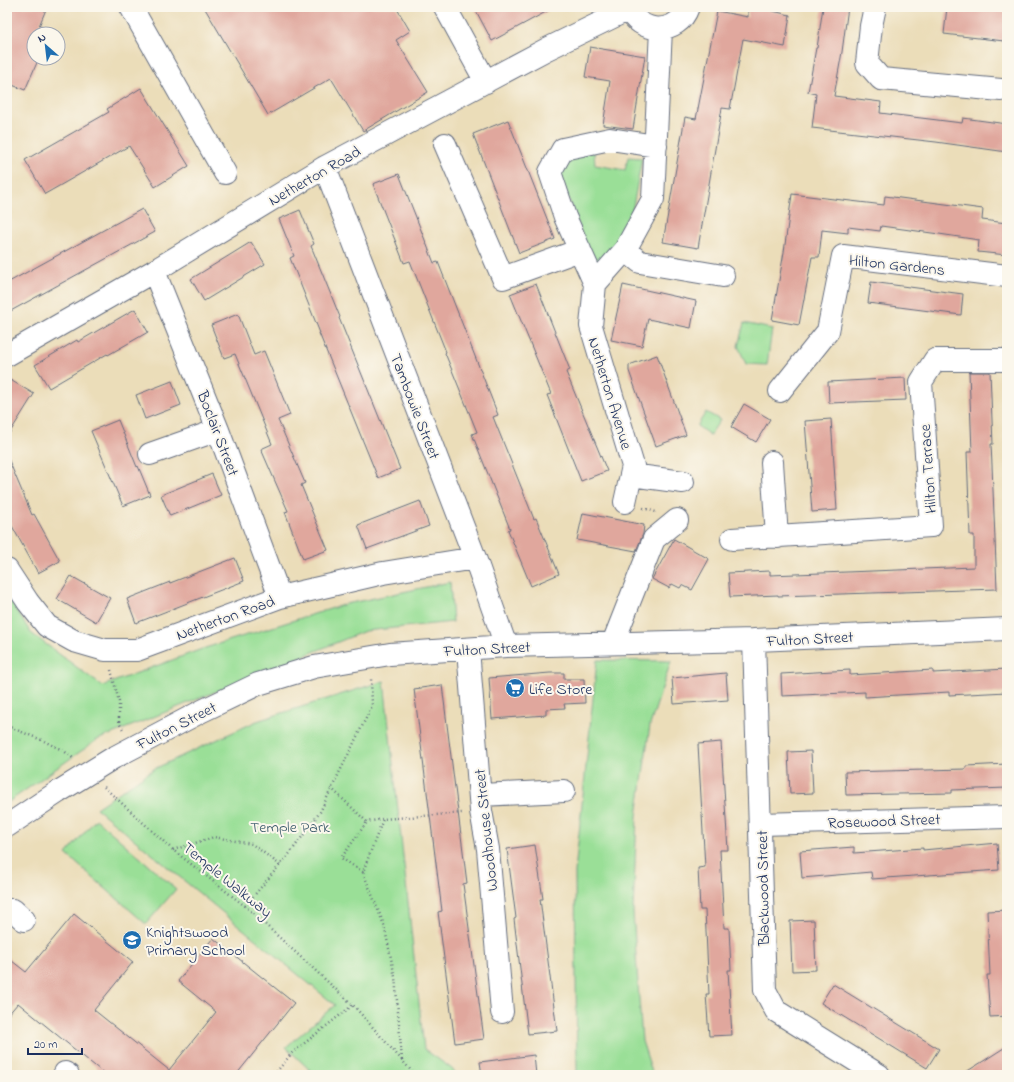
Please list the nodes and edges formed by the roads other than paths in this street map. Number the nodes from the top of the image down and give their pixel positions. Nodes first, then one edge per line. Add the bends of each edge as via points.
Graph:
1 (131, 7) edge
2 (445, 7) edge
3 (688, 7) edge
4 (875, 7) edge
5 (629, 8) edge
6 (661, 29) junction
7 (486, 82) junction
8 (1001, 90) dead end
9 (445, 144) dead end
10 (656, 146) junction
11 (325, 167) junction
12 (225, 173) dead end
13 (580, 250) junction
14 (625, 250) junction
15 (154, 270) junction
16 (723, 276) dead end
17 (1007, 276) edge
18 (595, 284) junction
19 (7, 355) edge
20 (1007, 360) edge
21 (780, 391) dead end
22 (218, 430) junction
23 (150, 454) dead end
24 (772, 462) dead end
25 (631, 475) junction
26 (683, 482) dead end
27 (626, 502) dead end
28 (677, 520) dead end
29 (777, 536) junction
30 (732, 539) dead end
31 (475, 558) junction
32 (7, 570) edge
33 (280, 597) junction
34 (1007, 629) edge
35 (754, 640) junction
36 (613, 643) junction
37 (506, 646) junction
38 (468, 649) junction
39 (564, 791) dead end
40 (481, 803) junction
41 (1007, 817) edge
42 (761, 824) junction
43 (7, 826) edge
44 (502, 1012) dead end
45 (64, 1075) edge
46 (68, 1075) edge
47 (879, 1075) edge

1 - 12 street
2 - 7 street
3 - 6 street via 674,25
4 - 8 street via 867,63 881,79
5 - 6 street via 635,19 646,26
5 - 7 street, Netherton Road
6 - 10 street
7 - 11 street, Netherton Road
9 - 13 street via 503,278
10 - 13 street, Netherton Avenue via 610,139 563,149 550,172 565,217
10 - 14 street via 653,199
11 - 15 street, Netherton Road
11 - 31 street, Tambowie Street
13 - 18 street, Netherton Avenue
14 - 16 street via 640,262
14 - 18 street
15 - 19 street, Netherton Road
15 - 22 street, Boclair Street
17 - 21 street, Hilton Gardens via 843,256 828,331
18 - 25 street, Netherton Avenue via 591,326 633,466
20 - 29 street, Hilton Terrace via 935,360 921,382 931,526
22 - 23 street
22 - 33 street, Boclair Street
24 - 29 street
25 - 26 street
25 - 27 street, Netherton Avenue
28 - 36 street via 654,539
29 - 30 street, Hilton Terrace
31 - 33 street, Netherton Road via 382,573
31 - 37 street, Tambowie Street
32 - 33 street, Netherton Road via 47,626 74,641 105,650 137,650
34 - 35 street, Fulton Street
35 - 36 street, Fulton Street
35 - 42 street, Blackwood Street
36 - 37 street, Fulton Street
37 - 38 street, Fulton Street
38 - 40 street, Woodhouse Street
38 - 43 street, Fulton Street, bridge via 390,654 314,667 258,684 113,758
39 - 40 street
40 - 44 street, Woodhouse Street via 488,849
41 - 42 street, Rosewood Street
42 - 47 street, Blackwood Street via 765,990 776,1010
45 - 46 street

